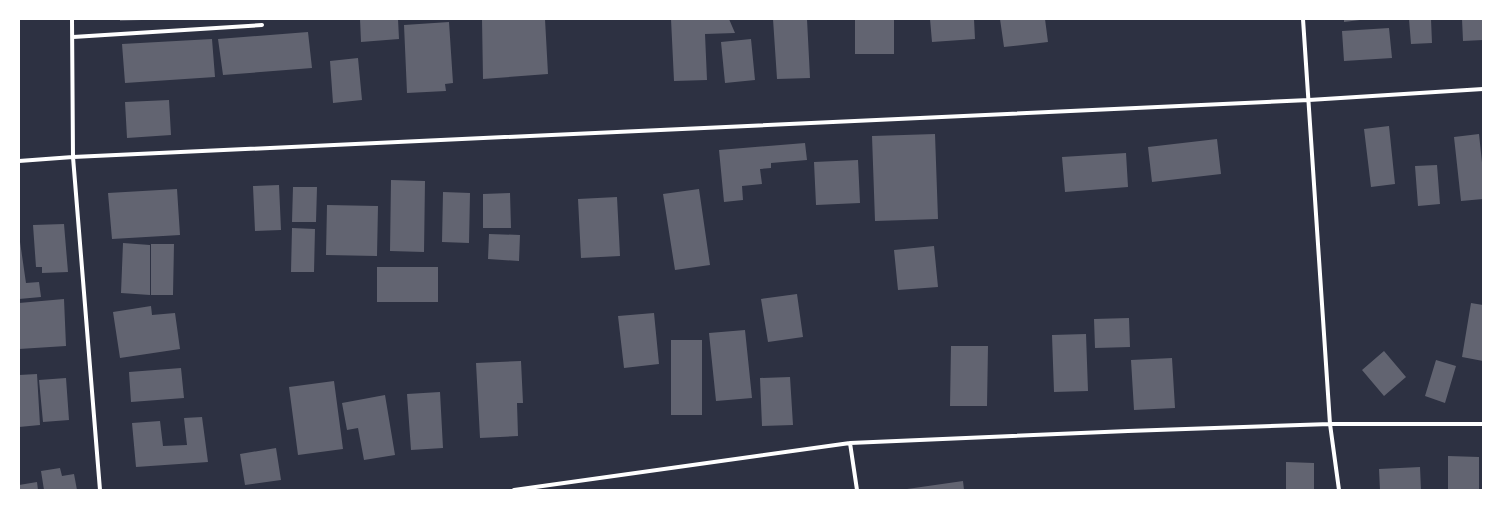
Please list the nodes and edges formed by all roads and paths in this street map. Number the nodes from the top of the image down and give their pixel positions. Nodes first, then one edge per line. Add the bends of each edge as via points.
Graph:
1 (72, 19) edge
2 (1303, 19) edge
3 (262, 25) dead end
4 (73, 37) junction
5 (1483, 89) edge
6 (1309, 100) junction
7 (73, 157) junction
8 (19, 161) edge
9 (1330, 424) junction
10 (1483, 424) edge
11 (850, 444) junction
12 (100, 490) edge
13 (514, 490) edge
14 (857, 490) edge
15 (1340, 490) edge

1 - 4 street
2 - 6 street
3 - 4 street
4 - 7 street
5 - 6 street
6 - 7 street
6 - 9 street
7 - 8 street
7 - 12 street
9 - 10 street
9 - 11 street
9 - 15 street
11 - 13 street
11 - 14 street

